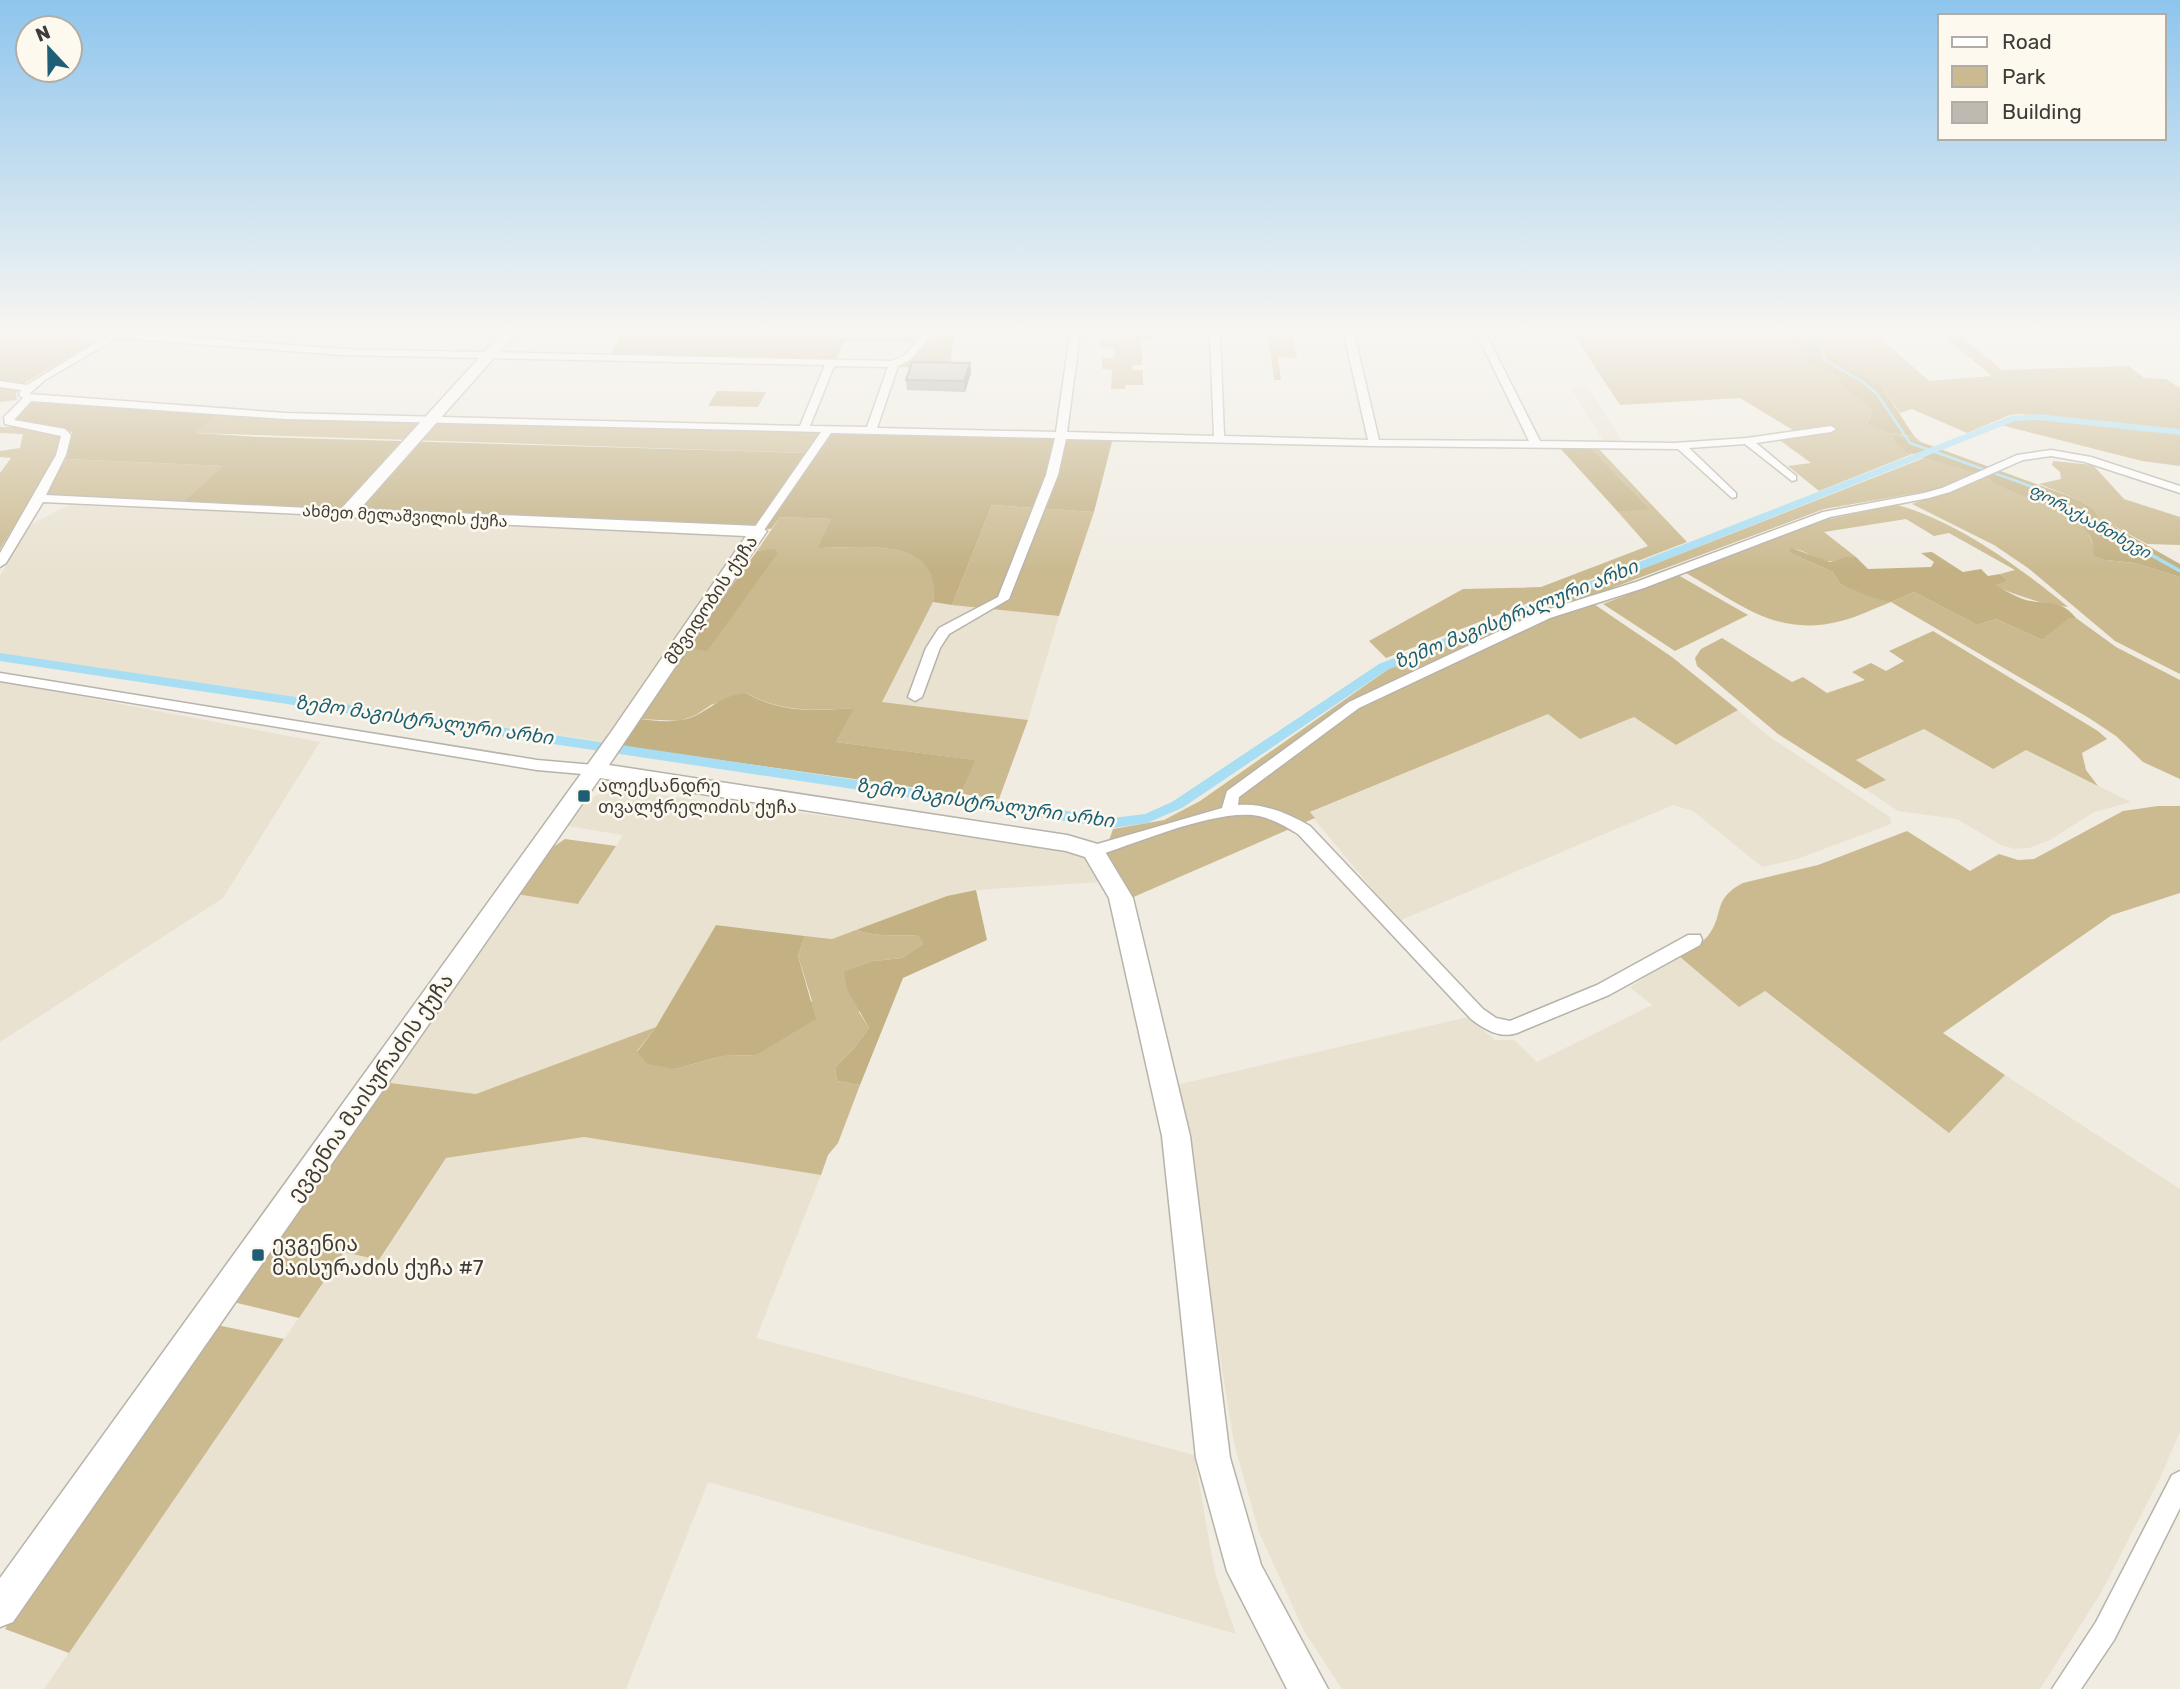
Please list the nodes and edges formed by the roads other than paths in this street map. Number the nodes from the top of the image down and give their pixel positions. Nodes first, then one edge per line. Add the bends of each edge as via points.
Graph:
1 (250, 413) edge
2 (440, 413) edge
3 (811, 413) edge
4 (878, 413) edge
5 (1064, 413) edge
6 (1218, 413) edge
7 (1367, 413) edge
8 (1521, 413) edge
9 (435, 419) junction
10 (4, 423) edge
11 (804, 429) junction
12 (1831, 429) dead end
13 (828, 430) junction
14 (871, 431) junction
15 (1061, 435) junction
16 (1219, 438) junction
17 (1747, 441) junction
18 (1374, 443) junction
19 (1536, 444) junction
20 (1681, 446) junction
21 (1792, 478) dead end
22 (2180, 490) edge
23 (1732, 495) dead end
24 (45, 499) junction
25 (347, 513) junction
26 (758, 531) junction
27 (0, 563) edge
28 (0, 677) edge
29 (915, 697) dead end
30 (597, 765) junction
31 (1229, 811) junction
32 (1093, 851) junction
33 (1694, 940) dead end
34 (2180, 1483) edge
35 (0, 1609) edge
36 (1309, 1689) edge
37 (2065, 1689) edge

1 - 9 street
2 - 9 street
3 - 11 street
4 - 14 street
5 - 15 street
6 - 16 street
7 - 18 street
8 - 19 street
9 - 11 street
9 - 25 street
10 - 24 street via 66,435
11 - 13 street
12 - 17 street
13 - 14 street
13 - 26 street, მშვიდობის ქუჩა
14 - 15 street
15 - 16 street
15 - 29 street via 1052,475 1003,599 944,631
16 - 18 street
17 - 20 street
17 - 21 street
18 - 19 street
19 - 20 street
20 - 23 street
22 - 31 street via 2087,459 2051,453 2021,457 1925,496 1827,514 1640,585 1545,615 1354,705 1232,794
24 - 25 street, ახმეთ მელაშვილის ქუჩა
24 - 27 street
25 - 26 street, ახმეთ მელაშვილის ქუჩა
26 - 30 street, მშვიდობის ქუჩა
28 - 30 street via 537,765
30 - 32 street
30 - 35 street, ევგენია მაისურაძის ქუჩა
31 - 32 street
31 - 33 street via 1254,809 1304,830 1492,1025 1511,1028 1603,990
32 - 36 street via 1121,898 1176,1136 1213,1458 1245,1571
34 - 37 street via 2105,1631

